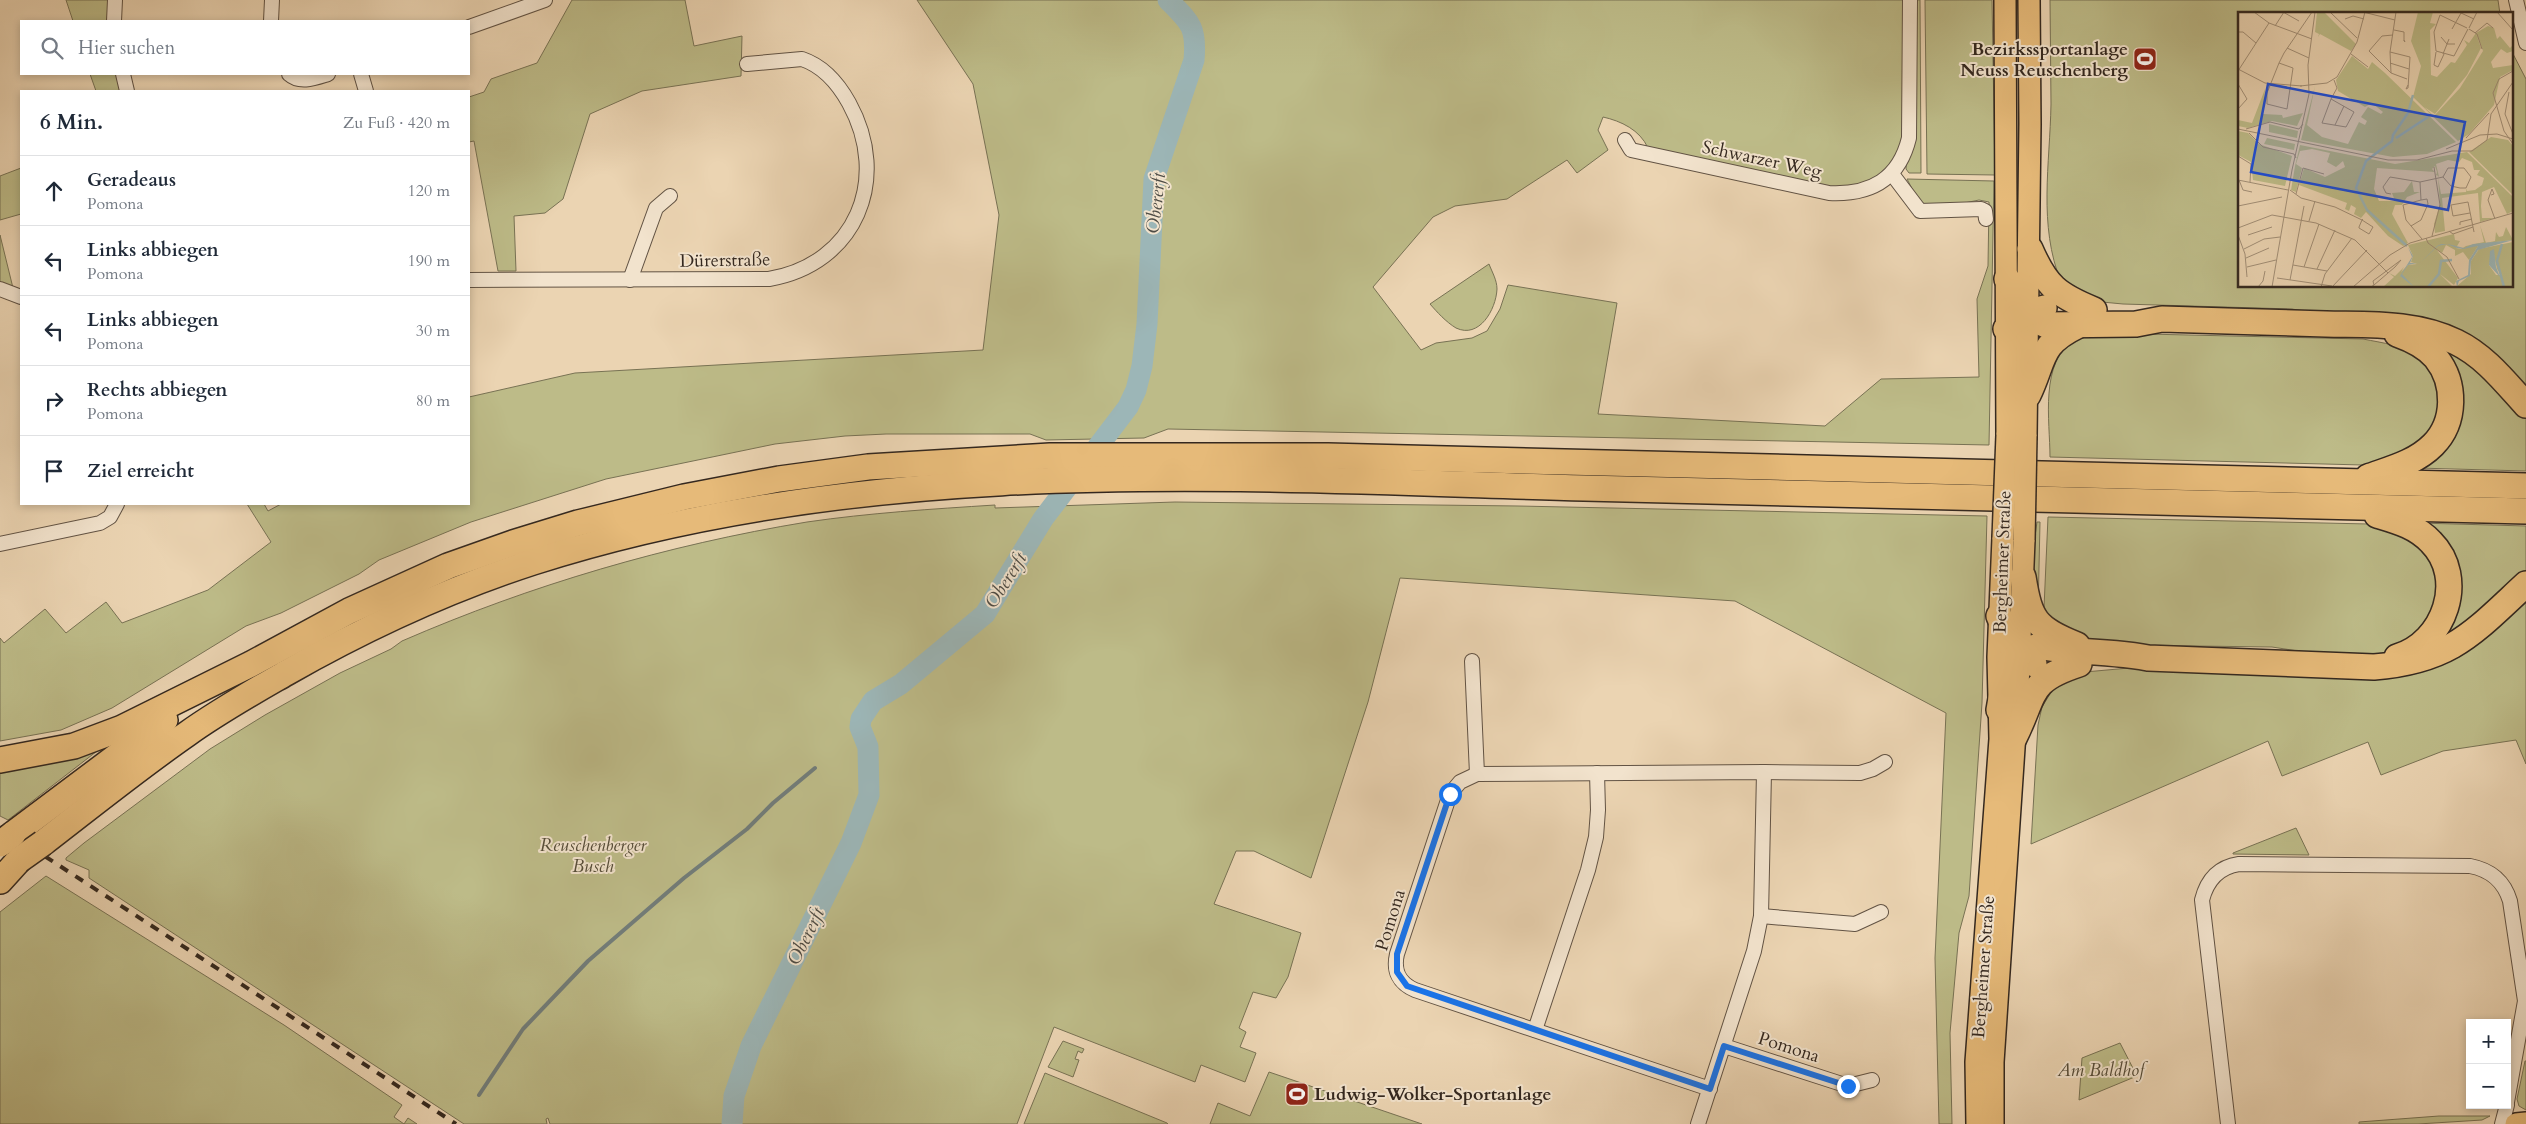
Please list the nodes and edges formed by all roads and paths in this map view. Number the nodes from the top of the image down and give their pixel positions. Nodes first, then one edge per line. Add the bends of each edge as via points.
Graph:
1 (115, 0) edge
2 (272, 0) edge
3 (545, 0) edge
4 (1910, 0) edge
5 (2005, 0) edge
6 (2028, 0) edge
7 (2516, 0) edge
8 (114, 20) edge
9 (270, 20) edge
10 (470, 27) edge
11 (2526, 43) edge
12 (747, 64) dead end
13 (122, 75) edge
14 (290, 75) edge
15 (324, 75) edge
16 (360, 75) edge
17 (128, 90) edge
18 (366, 90) edge
19 (1625, 140) dead end
20 (1892, 174) junction
21 (670, 196) dead end
22 (1986, 219) dead end
23 (2030, 249) junction
24 (2008, 279) junction
25 (470, 280) edge
26 (630, 280) junction
27 (0, 288) edge
28 (20, 297) edge
29 (2028, 312) junction
30 (2086, 318) junction
31 (2350, 324) junction
32 (2006, 330) junction
33 (2028, 395) junction
34 (2526, 405) edge
35 (2017, 436) junction
36 (2352, 482) junction
37 (2015, 485) junction
38 (2526, 486) edge
39 (116, 505) edge
40 (2350, 506) junction
41 (2526, 511) edge
42 (0, 544) edge
43 (2023, 576) junction
44 (2526, 584) edge
45 (1999, 616) junction
46 (357, 620) junction
47 (332, 633) junction
48 (2019, 656) junction
49 (2085, 657) junction
50 (1472, 661) dead end
51 (251, 664) junction
52 (2357, 665) junction
53 (1999, 710) junction
54 (2014, 738) junction
55 (2, 759) edge
56 (1885, 762) dead end
57 (1764, 772) junction
58 (1597, 773) junction
59 (1477, 774) junction
60 (0, 844) edge
61 (9, 867) edge
62 (0, 881) edge
63 (1881, 912) dead end
64 (1761, 916) junction
65 (1535, 1030) junction
66 (1724, 1046) junction
67 (1872, 1080) dead end
68 (2511, 1081) edge
69 (1710, 1089) junction
70 (2505, 1109) edge
71 (2526, 1123) edge
72 (1698, 1124) edge
73 (1977, 1124) edge
74 (1993, 1124) edge
75 (2228, 1124) edge
76 (2502, 1124) edge
77 (2516, 1124) edge

1 - 8 street
2 - 9 street
3 - 10 street
4 - 20 street, Schwarzer Weg via 1909,138
5 - 24 main road, Bergheimer Straße
6 - 23 main road, Bergheimer Straße
7 - 11 street
12 - 26 street, Dürerstraße via 811,62 832,80 846,98 856,116 867,157 866,182 855,220 828,254 805,268 780,277
13 - 17 street
14 - 15 street via 303,80
16 - 18 street
19 - 20 street, Schwarzer Weg via 1631,150 1829,193 1855,193 1878,184
20 - 22 street via 1920,211 1981,209 1985,211
21 - 26 street via 656,208
23 - 29 main road, Bergheimer Straße
23 - 30 highway via 2040,272 2052,288
24 - 29 highway
24 - 32 main road, Bergheimer Straße
25 - 26 street, Dürerstraße
27 - 28 street
29 - 30 highway via 2046,308
29 - 32 highway via 2017,317
29 - 33 main road, Bergheimer Straße
30 - 31 highway via 2135,312 2162,319
30 - 33 highway via 2060,334 2046,349
31 - 34 highway via 2402,326 2456,342 2486,363
31 - 36 highway via 2393,333 2423,346 2444,370 2451,397 2450,415 2433,445 2401,465
32 - 35 main road, Bergheimer Straße
33 - 35 main road, Bergheimer Straße
35 - 37 main road, Bergheimer Straße, bridge
36 - 38 highway
36 - 46 highway via 1527,460 1100,455 868,467 684,497 578,523 448,566
37 - 43 main road, Bergheimer Straße, bridge via 2024,540
37 - 45 main road, Bergheimer Straße, bridge via 2003,538
39 - 42 street via 110,517 100,524
40 - 41 highway
40 - 46 highway via 1278,479 1038,480 890,490 693,519 526,564 455,591
40 - 52 highway via 2420,531 2443,557 2449,590 2442,619 2424,642 2401,656
43 - 48 main road, Bergheimer Straße
43 - 49 highway via 2028,606 2040,625
44 - 52 highway via 2476,632 2446,650 2413,662
45 - 48 highway via 2013,650
45 - 53 main road, Bergheimer Straße
46 - 47 highway
47 - 51 highway
47 - 61 highway, bridge via 191,731
48 - 49 highway via 2037,664
48 - 53 highway via 2008,670
48 - 54 main road, Bergheimer Straße
49 - 52 highway
49 - 54 highway via 2040,682 2030,696
50 - 59 street
51 - 55 highway via 98,738
51 - 60 highway, bridge via 124,749
53 - 73 main road, Bergheimer Straße via 2000,739 1976,1062
54 - 74 main road, Bergheimer Straße via 1993,1062
56 - 57 street via 1860,773
57 - 58 street
57 - 64 street
58 - 59 street
58 - 65 street via 1597,819 1588,870
59 - 65 street, Pomona via 1460,782 1450,794 1397,954 1397,972 1402,983 1415,990
61 - 62 highway
63 - 64 street via 1855,924
64 - 66 street via 1754,951
65 - 69 street, Pomona
66 - 67 street, Pomona via 1848,1086
66 - 69 street
68 - 75 street via 2524,1012 2524,994 2507,892 2498,878 2470,866 2240,864 2221,870 2213,878 2205,889 2202,912
69 - 72 street
70 - 76 street
71 - 77 main road

